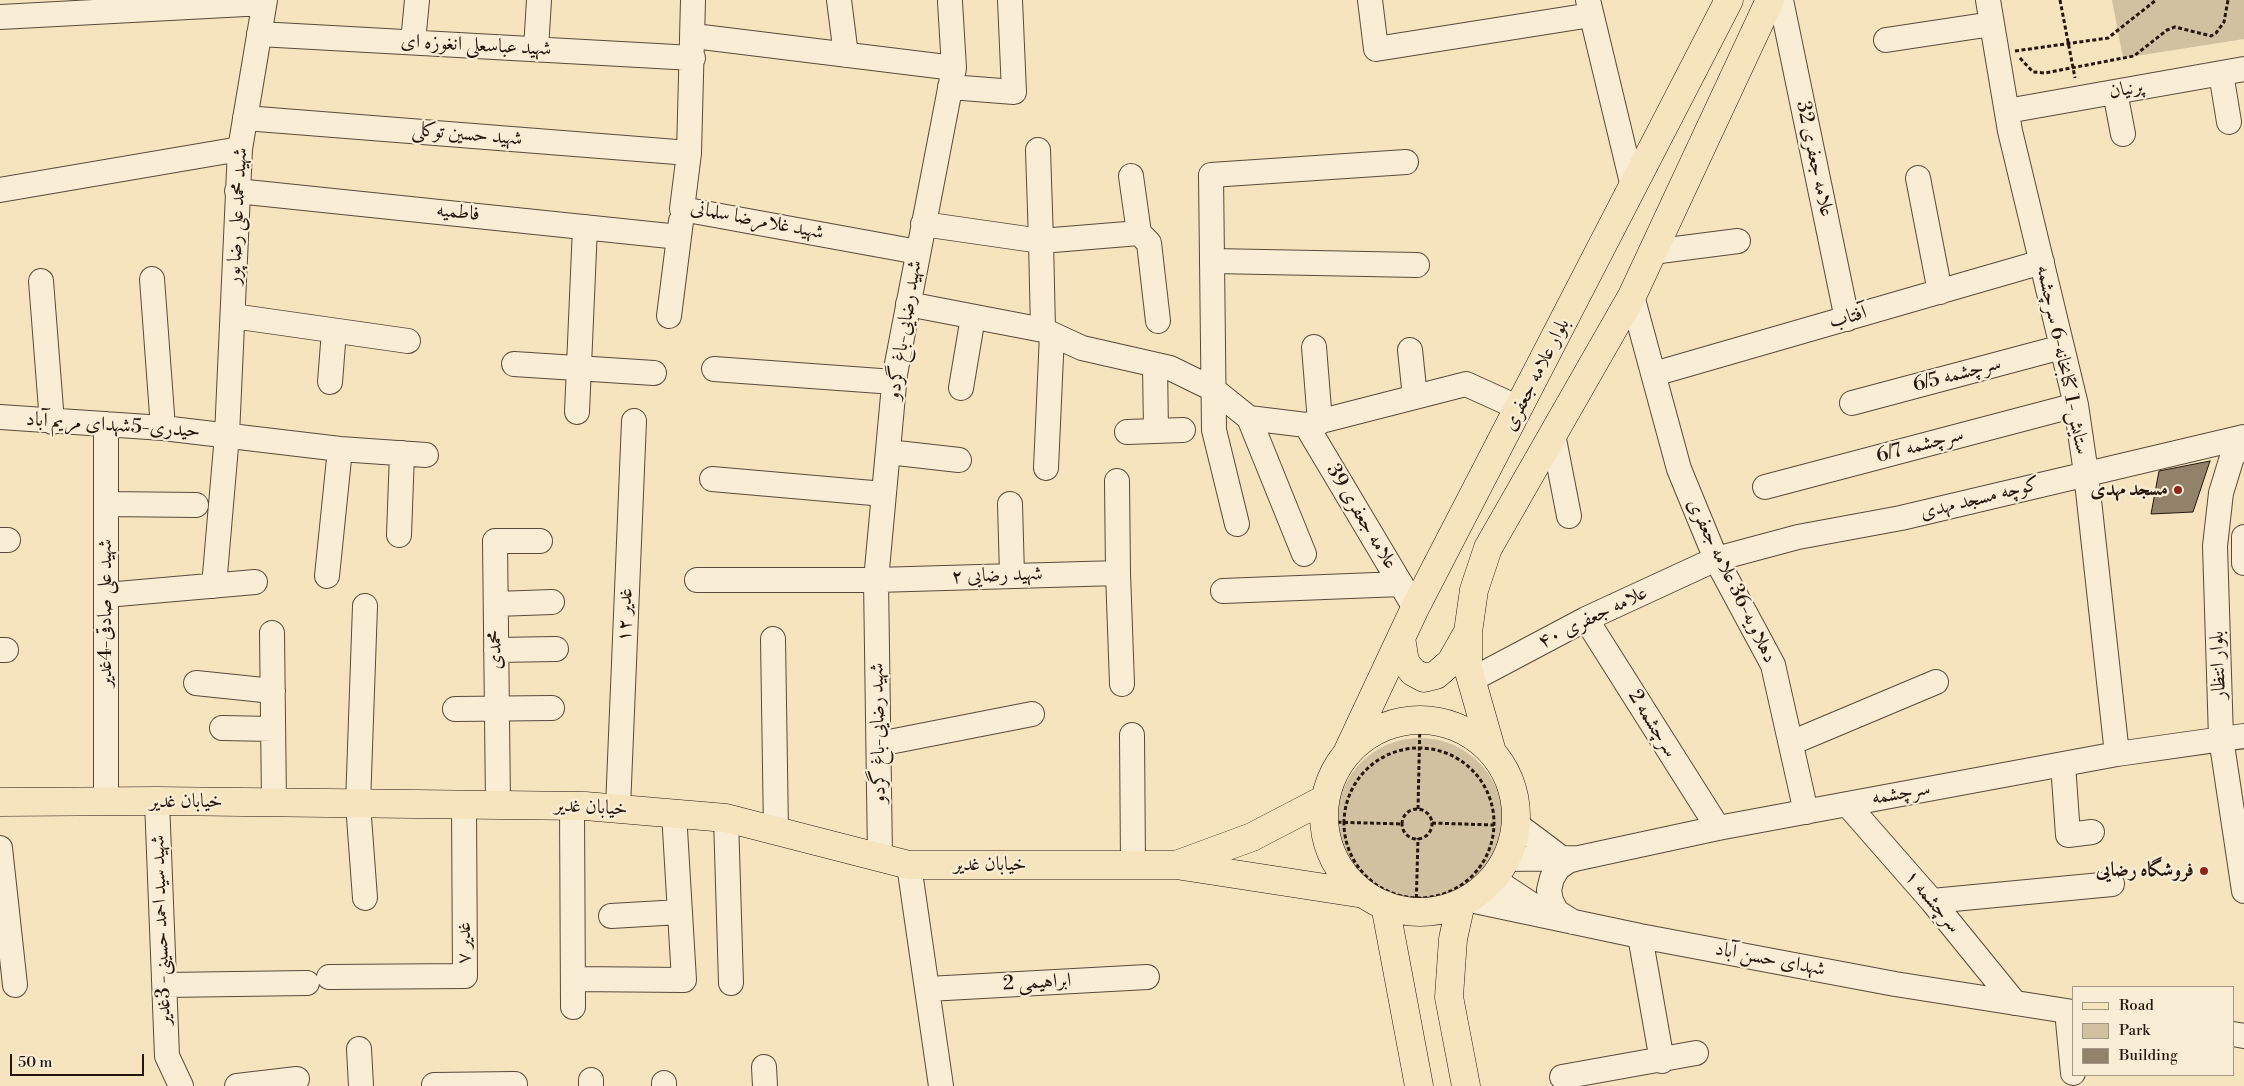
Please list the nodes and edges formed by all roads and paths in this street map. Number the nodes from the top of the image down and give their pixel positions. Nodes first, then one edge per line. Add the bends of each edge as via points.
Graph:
1 (417, 0) edge
2 (539, 0) edge
3 (693, 0) edge
4 (839, 0) edge
5 (1010, 0) edge
6 (1370, 0) edge
7 (1729, 0) edge
8 (1770, 0) edge
9 (1780, 0) edge
10 (1988, 0) edge
11 (2060, 0) edge
12 (2148, 0) edge
13 (2156, 0) edge
14 (2228, 0) edge
15 (264, 2) edge
16 (950, 2) dead end
17 (2149, 6) junction
18 (1590, 8) edge
19 (0, 17) edge
20 (1992, 24) junction
21 (259, 34) junction
22 (1886, 40) dead end
23 (413, 42) junction
24 (2069, 44) junction
25 (693, 47) junction
26 (2010, 48) junction
27 (536, 49) junction
28 (846, 55) junction
29 (2074, 68) junction
30 (2233, 71) edge
31 (952, 78) junction
32 (2115, 92) junction
33 (2079, 98) junction
34 (2007, 110) junction
35 (245, 118) junction
36 (2229, 122) dead end
37 (2123, 134) dead end
38 (240, 149) junction
39 (1038, 150) dead end
40 (689, 153) junction
41 (1406, 162) dead end
42 (1131, 176) dead end
43 (1918, 178) dead end
44 (1633, 187) junction
45 (0, 190) edge
46 (237, 191) junction
47 (682, 210) junction
48 (923, 224) junction
49 (586, 227) junction
50 (1139, 233) junction
51 (679, 237) junction
52 (1041, 240) junction
53 (1738, 241) dead end
54 (918, 252) junction
55 (1652, 252) junction
56 (1213, 261) junction
57 (2042, 262) junction
58 (1418, 265) dead end
59 (152, 279) dead end
60 (41, 281) dead end
61 (1940, 292) junction
62 (1632, 296) junction
63 (908, 304) junction
64 (233, 316) junction
65 (669, 316) dead end
66 (973, 317) junction
67 (1847, 319) junction
68 (1158, 321) dead end
69 (334, 331) junction
70 (1047, 332) junction
71 (408, 341) dead end
72 (1314, 347) dead end
73 (2062, 347) junction
74 (1410, 350) dead end
75 (514, 364) dead end
76 (1156, 365) junction
77 (579, 367) junction
78 (714, 369) dead end
79 (654, 373) dead end
80 (1654, 374) junction
81 (330, 382) dead end
82 (894, 382) junction
83 (961, 388) dead end
84 (1213, 389) junction
85 (1415, 397) junction
86 (1852, 403) dead end
87 (2076, 405) junction
88 (1519, 408) junction
89 (578, 412) dead end
90 (0, 417) edge
91 (1249, 418) junction
92 (634, 421) dead end
93 (52, 422) junction
94 (106, 424) junction
95 (1313, 424) junction
96 (163, 428) junction
97 (1183, 430) dead end
98 (1156, 431) junction
99 (1127, 432) dead end
100 (226, 434) junction
101 (1553, 434) junction
102 (2244, 437) edge
103 (2244, 442) edge
104 (340, 449) junction
105 (888, 452) junction
106 (402, 454) junction
107 (426, 455) dead end
108 (959, 460) dead end
109 (1046, 468) dead end
110 (2086, 473) junction
111 (712, 479) dead end
112 (1117, 482) dead end
113 (1765, 487) dead end
114 (884, 494) junction
115 (106, 504) junction
116 (1010, 504) dead end
117 (196, 505) dead end
118 (1569, 516) dead end
119 (1237, 524) dead end
120 (399, 535) dead end
121 (2244, 537) edge
122 (540, 540) dead end
123 (1304, 554) dead end
124 (1716, 559) junction
125 (2244, 563) edge
126 (1118, 573) junction
127 (1012, 575) junction
128 (327, 576) dead end
129 (696, 580) dead end
130 (876, 580) junction
131 (255, 582) dead end
132 (1401, 584) junction
133 (214, 586) junction
134 (1223, 592) dead end
135 (106, 595) junction
136 (552, 602) dead end
137 (496, 604) junction
138 (365, 606) dead end
139 (1415, 608) junction
140 (1586, 619) junction
141 (1468, 632) junction
142 (272, 633) dead end
143 (1401, 638) junction
144 (773, 639) dead end
145 (556, 649) dead end
146 (496, 650) junction
147 (1471, 680) junction
148 (1936, 682) dead end
149 (196, 683) dead end
150 (1122, 684) dead end
151 (273, 691) junction
152 (497, 708) junction
153 (552, 708) dead end
154 (455, 710) dead end
155 (1032, 714) dead end
156 (1420, 719) junction
157 (222, 728) dead end
158 (273, 729) junction
159 (1132, 735) dead end
160 (2233, 737) edge
161 (1791, 743) junction
162 (879, 744) junction
163 (1420, 748) junction
164 (1348, 751) junction
165 (1492, 752) junction
166 (2117, 754) junction
167 (2063, 764) junction
168 (157, 801) junction
169 (0, 802) edge
170 (106, 802) junction
171 (274, 803) junction
172 (358, 804) junction
173 (1847, 804) junction
174 (464, 805) junction
175 (498, 805) junction
176 (572, 806) junction
177 (618, 808) junction
178 (1418, 809) junction
179 (1806, 812) junction
180 (674, 813) junction
181 (1331, 815) junction
182 (726, 818) junction
183 (1432, 823) junction
184 (1403, 824) junction
185 (1505, 825) junction
186 (1718, 828) junction
187 (776, 831) junction
188 (2092, 832) dead end
189 (1418, 838) junction
190 (0, 848) edge
191 (880, 857) junction
192 (1569, 858) junction
193 (909, 865) junction
194 (1133, 865) junction
195 (1176, 865) junction
196 (1500, 869) junction
197 (2112, 884) dead end
198 (2244, 891) edge
199 (365, 898) dead end
200 (1374, 899) junction
201 (1466, 901) junction
202 (1932, 901) junction
203 (1415, 904) junction
204 (680, 912) junction
205 (611, 916) dead end
206 (1552, 918) junction
207 (1577, 924) junction
208 (1640, 936) junction
209 (1147, 977) dead end
210 (573, 979) junction
211 (731, 983) dead end
212 (15, 985) dead end
213 (165, 985) junction
214 (928, 989) junction
215 (2015, 1003) junction
216 (573, 1007) dead end
217 (2070, 1012) edge
218 (360, 1049) dead end
219 (1696, 1053) dead end
220 (2072, 1053) edge
221 (1662, 1061) junction
222 (1562, 1077) dead end
223 (297, 1079) dead end
224 (515, 1084) dead end
225 (434, 1085) edge
226 (479, 1085) edge
227 (181, 1086) edge
228 (237, 1086) edge
229 (361, 1086) edge
230 (941, 1086) edge
231 (1419, 1086) edge
232 (1466, 1086) edge

1 - 23 street
2 - 27 street
3 - 25 street, شهید غلامرضا سلمانی
4 - 28 street
5 - 31 street via 1014,92
6 - 18 street via 1376,49
7 - 44 main road, بلوار علامه جعفری
8 - 55 main road, بلوار علامه جعفری
9 - 67 street, علامه جعفری 32
10 - 20 street, ستایش-1 کتابخانه-6 سرچشمه
11 - 24 path
12 - 17 path
13 - 17 path
14 - 29 path via 2224,22 2216,33 2204,36 2175,27 2134,56
15 - 19 street
15 - 21 street, شهید محمد علی رضا پور
16 - 31 street, شهید رضایی-باغ گردو
17 - 24 path via 2108,38
18 - 44 street
20 - 22 street
20 - 26 street, ستایش-1 کتابخانه-6 سرچشمه
21 - 23 street, شهید عباسعلی انغوزه ای
21 - 35 street, شهید محمد علی رضا پور
23 - 27 street, شهید عباسعلی انغوزه ای
24 - 26 path
24 - 29 path
25 - 27 street, شهید عباسعلی انغوزه ای
25 - 28 street
25 - 40 street, شهید غلامرضا سلمانی
26 - 29 path via 2033,72
26 - 34 street, ستایش-1 کتابخانه-6 سرچشمه
28 - 31 street
29 - 33 path
30 - 32 street, پرنیان
30 - 36 street
31 - 48 street, شهید رضایی-باغ گردو
32 - 33 street, پرنیان
32 - 37 street
33 - 34 street, پرنیان
34 - 57 street, ستایش-1 کتابخانه-6 سرچشمه
35 - 38 street, شهید محمد علی رضا پور
35 - 40 street, شهید حسین توکلی
38 - 45 street
38 - 46 street, شهید محمد علی رضا پور
39 - 52 street
40 - 47 street, شهید غلامرضا سلمانی
41 - 56 street via 1211,175
42 - 50 street
43 - 61 street
44 - 88 main road, بلوار علامه جعفری
46 - 49 street, فاطمیه
46 - 64 street, شهید محمد علی رضا پور
47 - 51 street
47 - 54 street, شهید غلامرضا سلمانی
48 - 52 street
48 - 54 street, شهید رضایی-باغ گردو
49 - 51 street, فاطمیه
49 - 77 street
50 - 52 street
50 - 68 street via 1149,243
51 - 65 street
52 - 70 street
53 - 55 street
54 - 63 street, شهید رضایی-باغ گردو
55 - 62 main road, بلوار علامه جعفری
56 - 58 street
56 - 84 street
57 - 61 street, آفتاب
57 - 73 street, ستایش-1 کتابخانه-6 سرچشمه
59 - 96 street
60 - 93 street
61 - 67 street, آفتاب
62 - 80 street, دهلاویه-36 علامه جعفری
62 - 101 main road, بلوار علامه جعفری
63 - 66 street
63 - 82 street, شهید رضایی-باغ گردو
64 - 69 street
64 - 100 street, شهید محمد علی رضا پور
66 - 70 street
66 - 83 street
67 - 80 street, آفتاب
69 - 71 street
69 - 81 street
70 - 76 street via 1082,348
70 - 109 street
72 - 95 street
73 - 86 street, سرچشمه 6/5
73 - 87 street, ستایش-1 کتابخانه-6 سرچشمه
74 - 85 street
75 - 77 street
76 - 84 street via 1170,368
76 - 98 street
77 - 79 street
77 - 89 street
78 - 82 street
80 - 124 street, دهلاویه-36 علامه جعفری via 1679,469
82 - 105 street, شهید رضایی-باغ گردو
84 - 91 street
84 - 119 street via 1214,430
85 - 88 street via 1466,384
85 - 95 street
87 - 110 street, ستایش-1 کتابخانه-6 سرچشمه
87 - 113 street, سرچشمه 6/7
88 - 139 main road, بلوار علامه جعفری
90 - 93 street, حیدری-5شهدای مریم آباد
91 - 95 street
91 - 123 street
92 - 177 street, غدیر ۱۲
93 - 94 street, حیدری-5شهدای مریم آباد
94 - 96 street, حیدری-5شهدای مریم آباد
94 - 115 street, شهید علی صادقی-4غدیر
95 - 132 street, علامه جعفری 39
96 - 100 street, حیدری-5شهدای مریم آباد
97 - 98 street
98 - 99 street
100 - 104 street, حیدری-5شهدای مریم آباد
100 - 133 street, شهید محمد علی رضا پور
101 - 118 street
101 - 141 main road, بلوار علامه جعفری via 1488,548 1474,590
102 - 110 street, کوچه مسجد مهدی
103 - 160 street, بلوار انتظار via 2232,457 2221,493 2215,546
104 - 106 street, حیدری-5شهدای مریم آباد
104 - 128 street
105 - 108 street
105 - 114 street, شهید رضایی-باغ گردو
106 - 107 street, حیدری-5شهدای مریم آباد
106 - 120 street
110 - 124 street, کوچه مسجد مهدی via 1901,518 1798,537
110 - 166 street, ستایش-1 کتابخانه-6 سرچشمه
111 - 114 street
112 - 126 street
114 - 130 street, شهید رضایی-باغ گردو
115 - 117 street
115 - 135 street, شهید علی صادقی-4غدیر
116 - 127 street
121 - 125 street
122 - 137 street, محمدی via 494,541
124 - 140 street, علامه جعفری ۴۰
124 - 161 street, دهلاویه-36 علامه جعفری via 1773,665
126 - 127 street, شهید رضایی ۲
126 - 150 street
127 - 130 street, شهید رضایی ۲
129 - 130 street, شهید رضایی ۲
130 - 162 street, شهید رضایی-باغ گردو
131 - 133 street
132 - 134 street
132 - 139 street, علامه جعفری 39
133 - 135 street
135 - 170 street, شهید علی صادقی-4غدیر
136 - 137 street
137 - 146 street, محمدی
138 - 172 street
139 - 143 main road, بلوار علامه جعفری
140 - 147 street, علامه جعفری ۴۰
140 - 186 street, سرچشمه 2
141 - 143 main road via 1451,662 1436,675 1424,678 1404,662
141 - 147 main road, بلوار علامه جعفری
142 - 151 street
143 - 164 main road, بلوار علامه جعفری
144 - 187 street
145 - 146 street
146 - 152 street, محمدی
147 - 165 main road, بلوار علامه جعفری
148 - 161 street
149 - 151 street
151 - 158 street
152 - 153 street
152 - 154 street
152 - 175 street, محمدی
155 - 162 street
156 - 163 path
156 - 164 main road via 1380,727
156 - 165 main road via 1459,728
157 - 158 street
158 - 171 street
159 - 194 street
160 - 166 street, سرچشمه
160 - 198 street, بلوار انتظار
161 - 179 street, دهلاویه-36 علامه جعفری
162 - 191 street, شهید رضایی-باغ گردو
163 - 178 path
163 - 181 path via 1393,752 1369,767
163 - 185 path via 1455,757 1473,770 1485,788 1492,808
164 - 181 main road via 1333,773
165 - 185 main road via 1506,773 1515,798
166 - 167 street, سرچشمه
167 - 173 street, سرچشمه
167 - 188 street via 2068,835
168 - 170 main road, خیابان غدیر
168 - 171 main road, خیابان غدیر
168 - 213 street, شهید سید احمد حسینی- 3غدیر
169 - 170 main road, خیابان غدیر
171 - 172 main road, خیابان غدیر
172 - 174 main road, خیابان غدیر
172 - 199 street
173 - 179 street, سرچشمه
173 - 202 street, سرچشمه ۱
174 - 175 main road, خیابان غدیر
174 - 213 street, غدیر ۷ via 465,976
175 - 176 main road, خیابان غدیر
176 - 177 main road, خیابان غدیر
176 - 210 street
177 - 180 main road, خیابان غدیر
178 - 183 path via 1429,815
178 - 184 path via 1409,812
179 - 186 street, سرچشمه
180 - 182 main road, خیابان غدیر
180 - 204 street
181 - 184 path
181 - 195 main road via 1252,837
181 - 200 main road via 1326,835 1339,868
181 - 203 path via 1345,837 1352,858 1365,875 1382,888
182 - 187 main road, خیابان غدیر
182 - 211 street
183 - 185 path
183 - 189 path via 1428,834
184 - 189 path via 1405,832
185 - 192 street
185 - 196 main road
185 - 203 path via 1478,869 1463,884
186 - 192 street, سرچشمه
187 - 191 main road, خیابان غدیر
189 - 203 path
190 - 212 street
191 - 193 main road, خیابان غدیر
192 - 196 street
192 - 207 street via 1558,868 1549,890 1557,912
193 - 194 main road, خیابان غدیر
193 - 214 street
194 - 195 main road, خیابان غدیر
195 - 200 main road
196 - 201 main road
196 - 206 street
197 - 202 street
200 - 203 main road
200 - 231 main road
201 - 203 main road via 1436,911
201 - 206 street, شهدای حسن آباد
201 - 232 main road via 1453,939 1449,997
202 - 215 street, سرچشمه ۱
204 - 205 street
204 - 210 street via 684,980
206 - 207 street, شهدای حسن آباد
207 - 208 street, شهدای حسن آباد
208 - 215 street, شهدای حسن آباد
208 - 221 street
209 - 214 street, ابراهیمی 2
210 - 216 street
213 - 227 street, شهید سید احمد حسینی- 3غدیر via 167,1056
214 - 230 street
215 - 217 street, شهدای حسن آباد
217 - 220 street
218 - 229 street
219 - 221 street
221 - 222 street
223 - 228 street
224 - 226 street
225 - 226 street

